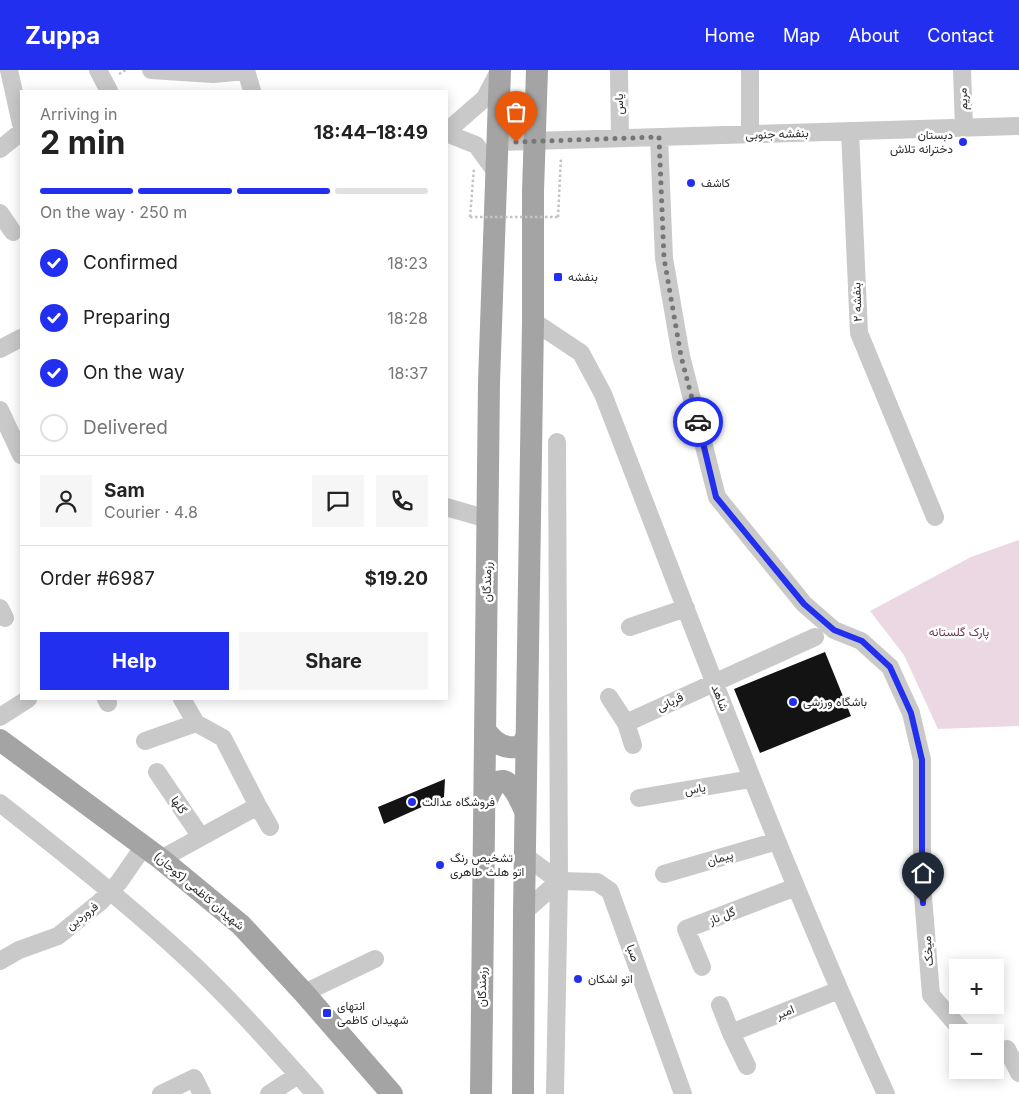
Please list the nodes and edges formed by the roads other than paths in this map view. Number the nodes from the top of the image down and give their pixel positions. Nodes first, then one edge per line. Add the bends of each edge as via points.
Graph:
1 (9, 70) edge
2 (98, 70) edge
3 (151, 70) edge
4 (500, 70) edge
5 (537, 70) edge
6 (619, 70) edge
7 (750, 70) edge
8 (962, 70) edge
9 (246, 71) edge
10 (184, 72) edge
11 (108, 90) edge
12 (252, 90) edge
13 (20, 120) edge
14 (1019, 126) edge
15 (964, 128) junction
16 (448, 130) edge
17 (850, 131) junction
18 (20, 133) edge
19 (448, 133) edge
20 (750, 134) junction
21 (659, 137) junction
22 (620, 138) junction
23 (535, 141) junction
24 (487, 143) junction
25 (0, 149) edge
26 (0, 213) edge
27 (12, 232) dead end
28 (533, 321) junction
29 (20, 339) edge
30 (0, 349) edge
31 (0, 410) edge
32 (558, 442) dead end
33 (20, 453) edge
34 (448, 508) edge
35 (935, 517) dead end
36 (488, 518) junction
37 (686, 608) junction
38 (630, 627) dead end
39 (816, 637) dead end
40 (714, 682) junction
41 (609, 697) dead end
42 (26, 700) edge
43 (183, 700) edge
44 (0, 717) edge
45 (196, 723) junction
46 (626, 723) junction
47 (485, 730) junction
48 (526, 737) junction
49 (0, 740) edge
50 (145, 741) dead end
51 (633, 745) dead end
52 (157, 772) dead end
53 (751, 779) junction
54 (640, 798) dead end
55 (0, 802) edge
56 (258, 806) junction
57 (484, 806) junction
58 (525, 812) junction
59 (270, 827) dead end
60 (201, 838) junction
61 (777, 841) junction
62 (152, 853) junction
63 (525, 856) junction
64 (664, 874) dead end
65 (559, 882) junction
66 (796, 887) junction
67 (110, 892) junction
68 (524, 912) junction
69 (374, 959) dead end
70 (0, 961) edge
71 (702, 967) dead end
72 (839, 990) junction
73 (304, 993) junction
74 (720, 1005) dead end
75 (955, 1024) edge
76 (731, 1033) junction
77 (1007, 1048) edge
78 (747, 1066) dead end
79 (1019, 1073) edge
80 (298, 1075) junction
81 (162, 1094) edge
82 (202, 1094) edge
83 (269, 1094) edge
84 (315, 1094) edge
85 (392, 1094) edge
86 (481, 1094) edge
87 (523, 1094) edge
88 (555, 1094) edge
89 (683, 1094) edge
90 (886, 1094) edge

1 - 13 street
2 - 11 street
3 - 10 street
4 - 16 street via 485,98
4 - 24 main road, رزمندگان
5 - 23 main road
6 - 22 street, یاس
7 - 20 street
8 - 15 street, مریم
9 - 10 street
9 - 12 street
14 - 15 street, بنفشه جنوبی
15 - 17 street, بنفشه جنوبی
17 - 20 street, بنفشه جنوبی
17 - 35 street, بنفشه ۲ via 859,333
18 - 25 street
19 - 24 street
20 - 21 street, بنفشه جنوبی
21 - 22 street, بنفشه جنوبی
21 - 75 street, میخک via 664,258 681,356 716,497 804,604 834,630 862,641 890,667 911,713 922,760 922,884 931,996
22 - 23 street, بنفشه جنوبی
23 - 24 street, بنفشه جنوبی
23 - 28 main road
24 - 36 main road, رزمندگان via 496,172
26 - 27 street
28 - 37 street, شاهد via 581,353 603,394
28 - 48 main road
29 - 30 street
31 - 33 street
32 - 65 street
34 - 36 street
36 - 47 main road, رزمندگان
37 - 38 street
37 - 40 street, شاهد
39 - 40 street, قربانی
40 - 46 street, قربانی
40 - 53 street, شاهد
41 - 46 street
42 - 44 street
43 - 45 street
45 - 50 street
45 - 56 street via 223,738
46 - 51 street
47 - 48 main road via 503,747 522,746
47 - 57 main road, رزمندگان
48 - 58 main road
49 - 62 main road, شهیدان کاظمی (کوجان)
52 - 60 street, گلها
53 - 54 street, یاس
53 - 61 street, شاهد
55 - 67 street
56 - 59 street
56 - 60 street
57 - 58 main road via 493,787 506,782 517,792
57 - 86 main road, رزمندگان
58 - 63 main road
60 - 62 street
61 - 64 street, پیمان
61 - 66 street, شاهد
62 - 67 street, فروردین
62 - 73 main road, شهیدان کاظمی (کوجان) via 241,924
63 - 65 street
63 - 68 main road
65 - 68 street
65 - 88 street
65 - 89 street, صبا via 597,882 610,891
66 - 71 street, گل ناز via 686,929
66 - 72 street, شاهد
67 - 70 street, فروردین via 58,936 18,950
67 - 80 street via 182,954
68 - 87 main road
69 - 73 street
72 - 76 street, امیر
72 - 90 street, شاهد
73 - 85 main road, شهیدان کاظمی (کوجان)
74 - 76 street
76 - 78 street
77 - 79 street
80 - 83 street
80 - 84 street
81 - 82 street via 194,1078

